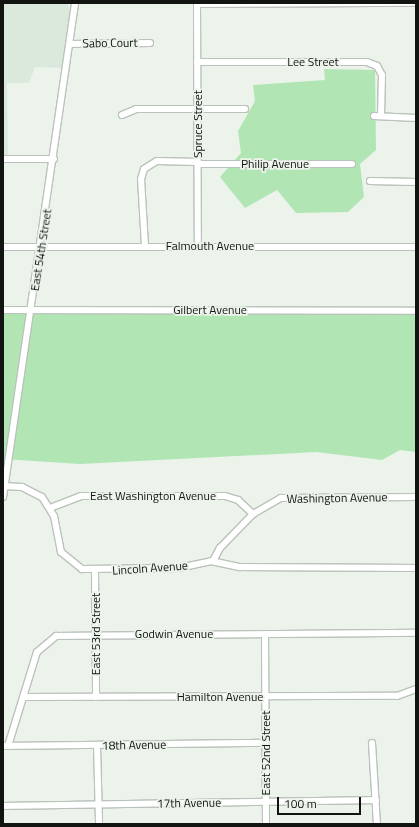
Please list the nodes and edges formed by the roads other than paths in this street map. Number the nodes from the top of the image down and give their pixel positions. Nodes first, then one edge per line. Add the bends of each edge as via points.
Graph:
1 (75, 3) edge
2 (197, 3) edge
3 (416, 3) edge
4 (150, 43) dead end
5 (70, 44) junction
6 (198, 62) junction
7 (244, 109) dead end
8 (198, 110) junction
9 (122, 115) dead end
10 (374, 116) dead end
11 (381, 116) junction
12 (416, 118) edge
13 (3, 159) edge
14 (54, 159) junction
15 (198, 163) junction
16 (352, 164) dead end
17 (370, 181) dead end
18 (416, 182) edge
19 (42, 246) junction
20 (145, 246) junction
21 (198, 246) junction
22 (416, 246) edge
23 (3, 247) edge
24 (3, 310) edge
25 (31, 310) junction
26 (416, 311) edge
27 (4, 486) edge
28 (3, 497) edge
29 (416, 497) edge
30 (50, 508) junction
31 (253, 514) junction
32 (213, 561) junction
33 (416, 568) edge
34 (95, 572) junction
35 (97, 634) junction
36 (265, 634) junction
37 (416, 634) edge
38 (416, 689) edge
39 (265, 696) junction
40 (23, 697) junction
41 (96, 697) junction
42 (265, 743) junction
43 (372, 743) dead end
44 (97, 745) junction
45 (5, 746) edge
46 (376, 800) junction
47 (266, 802) junction
48 (98, 805) junction
49 (3, 806) edge
50 (99, 824) edge
51 (266, 824) edge
52 (377, 824) edge

1 - 5 street, East 54th Street
2 - 3 street
2 - 6 street, Spruce Street
4 - 5 street, Sabo Court
5 - 14 street, East 54th Street
6 - 8 street, Spruce Street
6 - 11 street, Lee Street via 372,64 382,77
7 - 8 street
8 - 9 street via 136,110
8 - 15 street, Spruce Street
10 - 11 street
11 - 12 street
13 - 14 street
14 - 19 street, East 54th Street
15 - 16 street, Philip Avenue
15 - 20 street, Philip Avenue via 157,161 144,169 141,179
15 - 21 street, Spruce Street
17 - 18 street
19 - 20 street, Falmouth Avenue
19 - 23 street, Falmouth Avenue
19 - 25 street, East 54th Street
20 - 21 street, Falmouth Avenue
21 - 22 street, Falmouth Avenue
24 - 25 street, Gilbert Avenue
25 - 26 street, Gilbert Avenue
25 - 27 street, East 54th Street
27 - 28 street, East 54th Street
27 - 30 street via 29,489
29 - 31 street, Washington Avenue via 292,496 271,502
30 - 31 street, East Washington Avenue via 81,496 225,496 238,500
30 - 34 street, Lincoln Avenue via 65,558 76,567
31 - 32 street, Washington Avenue via 220,548
32 - 33 street, Lincoln Avenue via 240,567
32 - 34 street, Lincoln Avenue via 179,568
34 - 35 street, East 53rd Street
35 - 36 street, Godwin Avenue
35 - 40 street, Godwin Avenue via 62,634 45,642 37,652
35 - 41 street, East 53rd Street
36 - 37 street, Godwin Avenue
36 - 39 street, East 52nd Street
38 - 39 street, Hamilton Avenue via 397,696
39 - 41 street, Hamilton Avenue
39 - 42 street, East 52nd Street
40 - 41 street, Hamilton Avenue
40 - 45 street, Godwin Avenue
42 - 44 street, 18th Avenue
42 - 47 street, East 52nd Street
43 - 46 street
44 - 45 street, 18th Avenue
44 - 48 street
46 - 47 street, 17th Avenue
46 - 52 street
47 - 48 street, 17th Avenue
47 - 51 street, East 52nd Street
48 - 49 street, 17th Avenue
48 - 50 street

